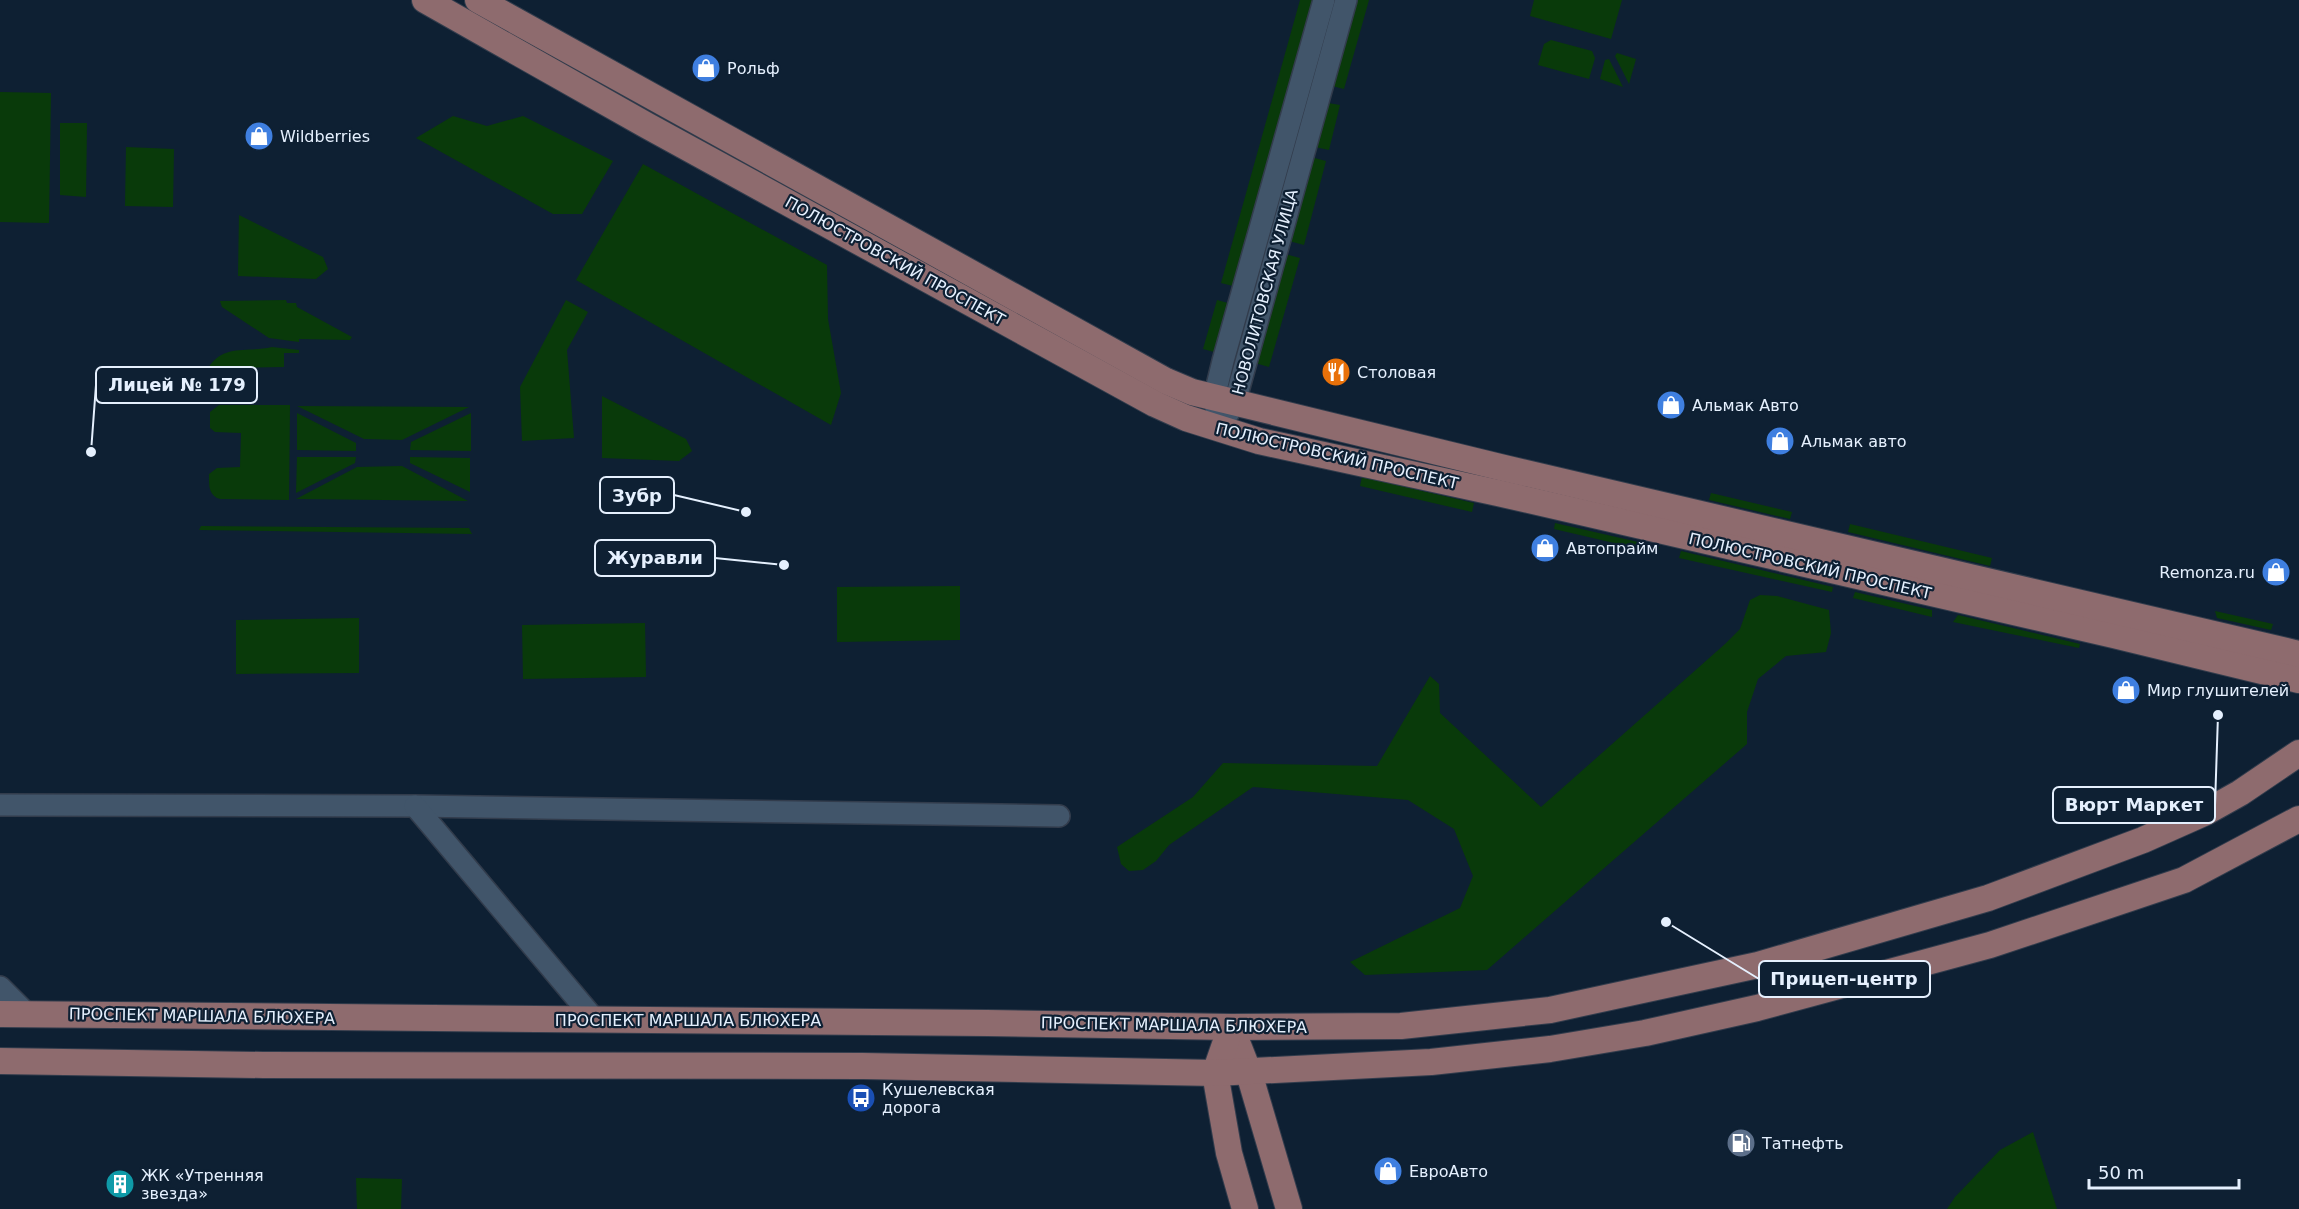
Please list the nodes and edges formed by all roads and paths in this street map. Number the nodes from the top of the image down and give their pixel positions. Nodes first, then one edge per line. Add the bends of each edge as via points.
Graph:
1 (425, 0) edge
2 (478, 0) edge
3 (1324, 0) edge
4 (1346, 0) edge
5 (1224, 400) junction
6 (1219, 429) junction
7 (2299, 654) edge
8 (2299, 680) edge
9 (2299, 753) edge
10 (0, 805) edge
11 (415, 806) junction
12 (1059, 816) dead end
13 (2299, 819) edge
14 (0, 987) edge
15 (0, 1014) edge
16 (27, 1014) junction
17 (595, 1020) junction
18 (1231, 1027) junction
19 (0, 1061) edge
20 (1215, 1073) junction
21 (1249, 1073) junction
22 (1245, 1209) edge
23 (1289, 1209) edge

1 - 6 main road, ПОЛЮСТРОВСКИЙ ПРОСПЕКТ via 1155,404
2 - 5 main road, ПОЛЮСТРОВСКИЙ ПРОСПЕКТ via 1166,381
3 - 5 street, НОВОЛИТОВСКАЯ УЛИЦА
4 - 5 street, НОВОЛИТОВСКАЯ УЛИЦА
5 - 6 street, НОВОЛИТОВСКАЯ УЛИЦА
5 - 7 main road, ПОЛЮСТРОВСКИЙ ПРОСПЕКТ
6 - 8 main road, ПОЛЮСТРОВСКИЙ ПРОСПЕКТ
9 - 18 main road, ПРОСПЕКТ МАРШАЛА БЛЮХЕРА via 2206,812 2143,840 1988,898 1758,965 1550,1010 1401,1026
10 - 11 street
11 - 12 street
11 - 17 street
13 - 21 main road via 2173,884 1990,945 1758,1008 1550,1049 1431,1062
14 - 16 street
15 - 16 main road, ПРОСПЕКТ МАРШАЛА БЛЮХЕРА
16 - 17 main road, ПРОСПЕКТ МАРШАЛА БЛЮХЕРА
17 - 18 main road, ПРОСПЕКТ МАРШАЛА БЛЮХЕРА
18 - 20 main road
18 - 21 main road
19 - 20 main road via 863,1066
20 - 21 main road
20 - 22 main road via 1229,1153
21 - 23 main road

